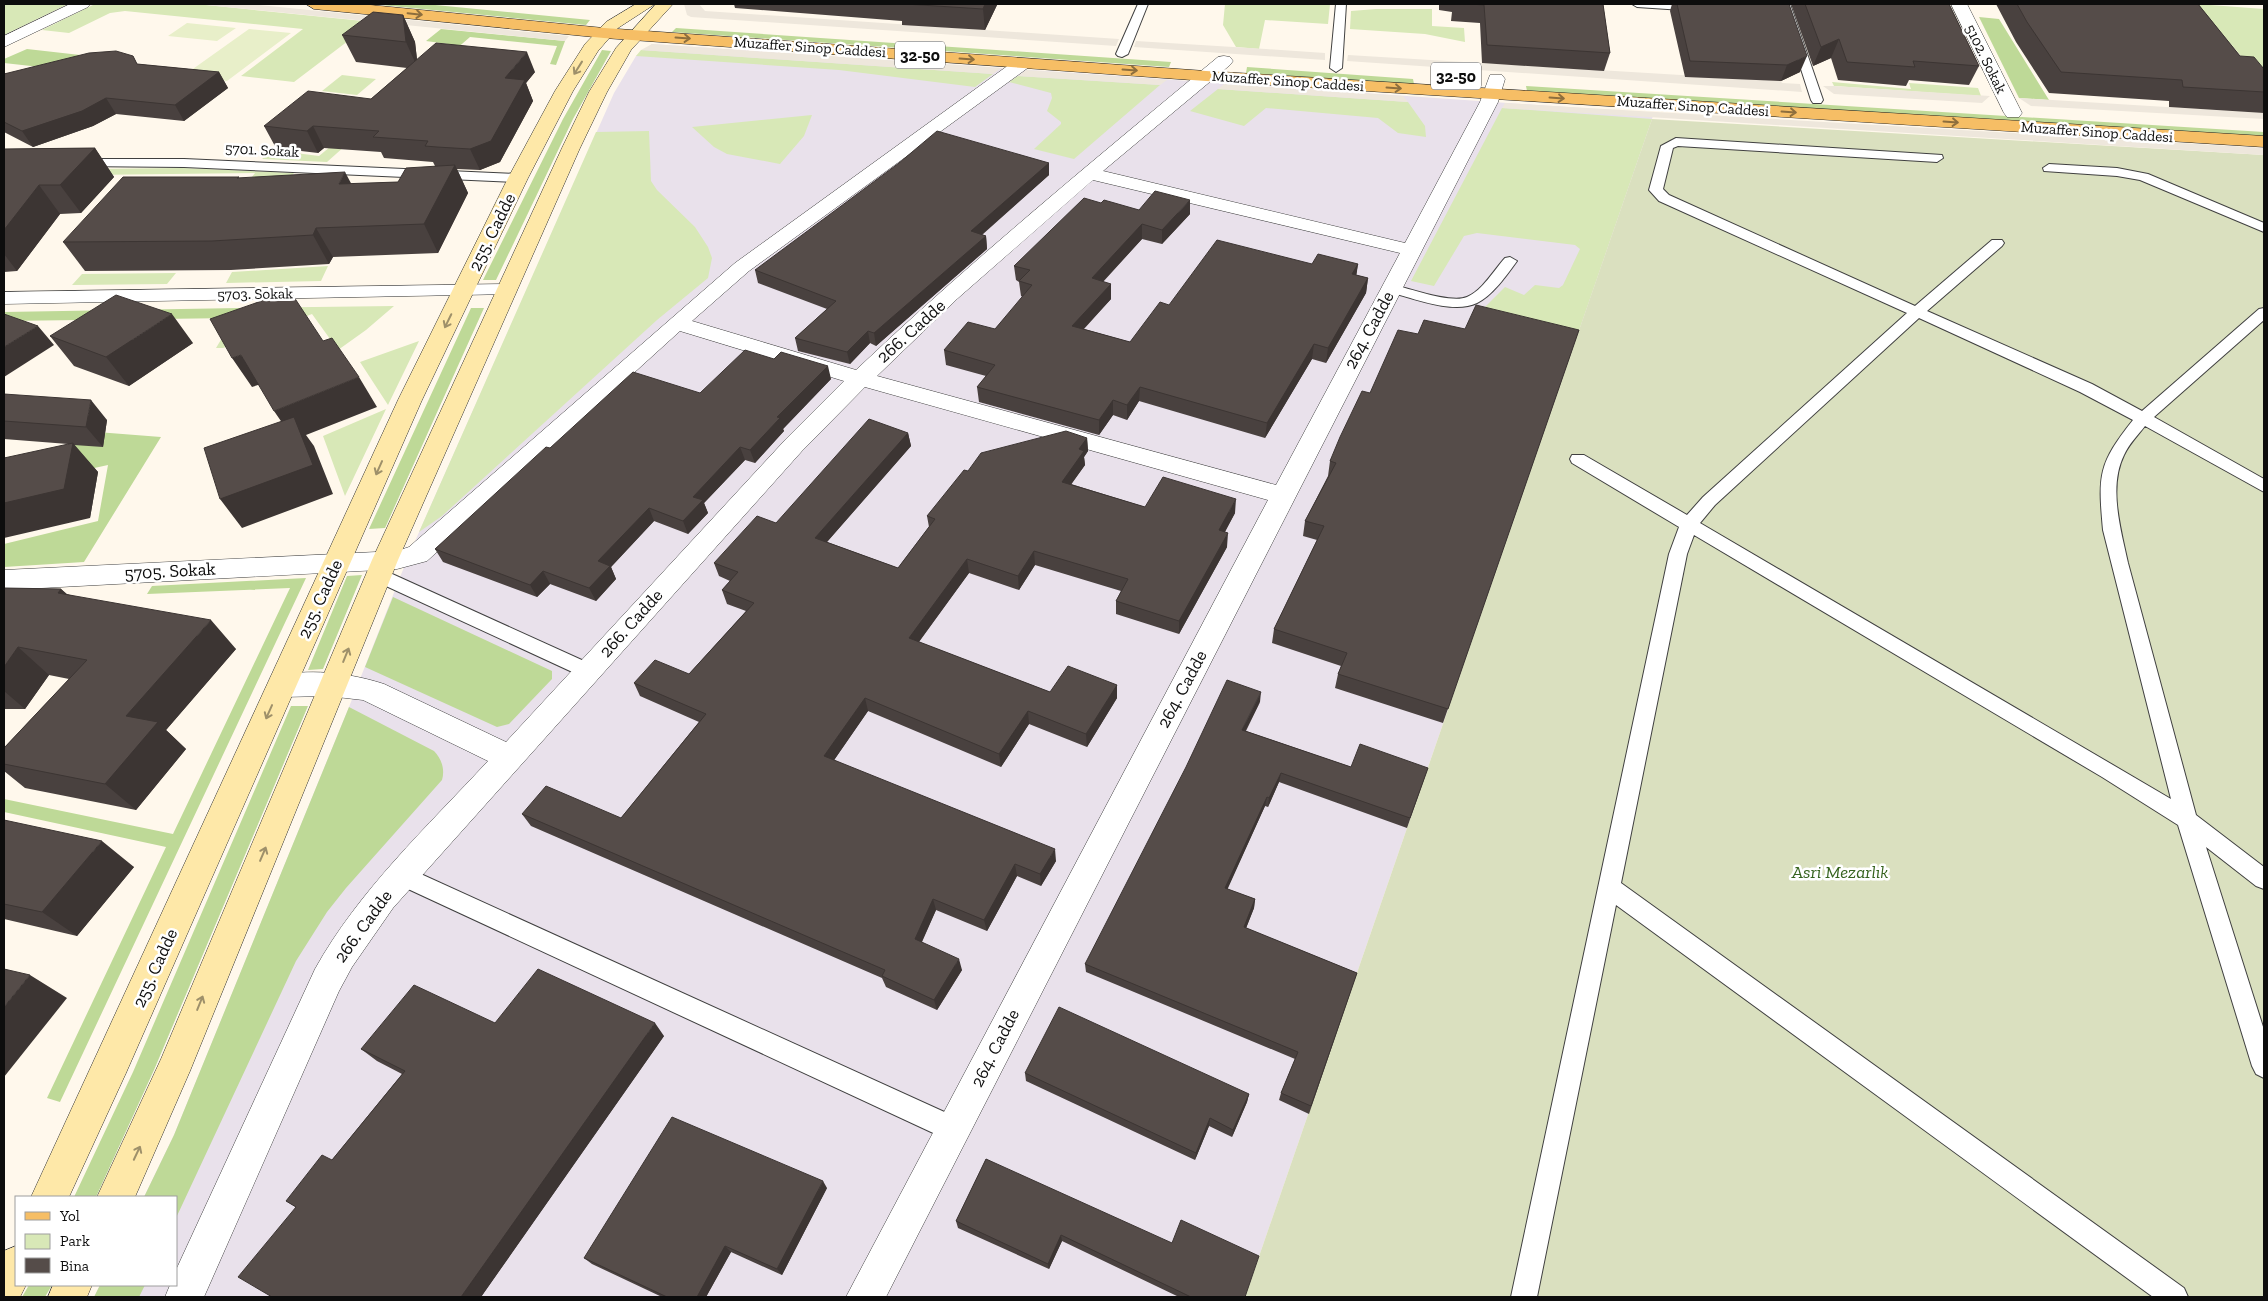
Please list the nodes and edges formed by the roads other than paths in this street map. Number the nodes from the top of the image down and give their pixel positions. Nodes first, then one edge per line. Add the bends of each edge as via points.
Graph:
1 (82, 4) edge
2 (314, 4) edge
3 (1143, 4) edge
4 (1341, 4) edge
5 (1637, 4) edge
6 (1785, 4) edge
7 (1959, 4) edge
8 (1707, 9) edge
9 (631, 18) edge
10 (4, 42) edge
11 (1122, 54) junction
12 (1023, 63) junction
13 (1215, 68) junction
14 (1336, 68) junction
15 (1494, 86) junction
16 (1817, 100) junction
17 (2013, 113) junction
18 (2264, 128) edge
19 (2264, 142) edge
20 (1937, 158) dead end
21 (63, 164) edge
22 (2049, 168) dead end
23 (1090, 174) junction
24 (518, 178) junction
25 (2264, 228) edge
26 (1997, 243) dead end
27 (1411, 250) junction
28 (1510, 261) dead end
29 (1391, 288) junction
30 (506, 290) junction
31 (463, 291) junction
32 (4, 298) edge
33 (1918, 311) junction
34 (2264, 312) edge
35 (676, 323) junction
36 (859, 378) junction
37 (2143, 418) junction
38 (1578, 459) dead end
39 (2264, 486) edge
40 (1283, 496) junction
41 (1689, 524) junction
42 (336, 562) junction
43 (382, 567) junction
44 (4, 580) edge
45 (588, 671) junction
46 (334, 684) junction
47 (281, 686) junction
48 (509, 757) junction
49 (2186, 820) junction
50 (401, 875) junction
51 (2264, 879) edge
52 (1609, 887) junction
53 (2264, 1066) edge
54 (952, 1129) junction
55 (50, 1196) edge
56 (116, 1196) edge
57 (15, 1267) edge
58 (4, 1288) edge
59 (184, 1297) edge
60 (864, 1297) edge
61 (1524, 1297) edge
62 (2174, 1297) edge

1 - 10 street
2 -> 9 main road, Muzaffer Sinop Caddesi / 32-50
3 - 11 lane
4 - 14 lane
5 - 8 lane
6 - 16 lane via 1783,15
7 - 17 street, 5102. Sokak
9 - 11 main road, Muzaffer Sinop Caddesi / 32-50
9 -> 12 main road, Muzaffer Sinop Caddesi / 32-50
9 -> 24 main road, 255. Cadde via 572,77
9 - 30 main road, 255. Cadde via 624,48 598,92
11 - 13 main road, Muzaffer Sinop Caddesi / 32-50
12 -> 13 main road, Muzaffer Sinop Caddesi / 32-50
12 - 35 street, 5705. Sokak via 742,267
13 - 14 main road, Muzaffer Sinop Caddesi / 32-50
13 -> 15 main road, Muzaffer Sinop Caddesi / 32-50
13 - 23 street, 266. Cadde
14 - 15 main road, Muzaffer Sinop Caddesi / 32-50
15 - 16 main road, Muzaffer Sinop Caddesi / 32-50
15 -> 19 main road, Muzaffer Sinop Caddesi / 32-50
15 - 27 street, 264. Cadde
16 - 17 main road, Muzaffer Sinop Caddesi / 32-50
17 - 18 main road, Muzaffer Sinop Caddesi / 32-50
20 - 33 lane via 1676,142 1668,146 1656,188 1664,198
21 - 24 lane, 5701. Sokak via 201,163
22 - 25 lane via 2143,177
23 - 27 street
23 - 36 street, 266. Cadde
24 - 31 main road, 255. Cadde
26 - 33 lane
27 - 29 street, 264. Cadde
28 - 29 lane via 1476,297 1467,302
29 - 40 street, 264. Cadde
30 - 31 street, 5703. Sokak
30 - 43 main road, 255. Cadde
31 - 32 street, 5703. Sokak
31 -> 42 main road, 255. Cadde
33 - 37 lane via 2086,388
33 - 41 lane via 1709,501
34 - 37 lane
35 - 36 street
35 - 43 street, 5705. Sokak via 426,549
36 - 40 street
36 - 45 street, 266. Cadde
37 - 39 lane
37 - 49 lane via 2125,439 2113,461 2109,509 2119,563
38 - 41 lane
40 - 54 street, 264. Cadde
41 - 49 lane via 2109,771
41 - 52 lane via 1678,554
42 - 43 street, 5705. Sokak
42 - 44 street, 5705. Sokak
42 - 47 main road, 255. Cadde
43 - 45 lane
46 -> 43 main road, 255. Cadde
45 - 48 street, 266. Cadde
46 - 47 street
46 - 48 street via 358,686 374,692
56 -> 46 main road, 255. Cadde via 169,1080
47 -> 55 main road, 255. Cadde
48 - 50 street, 266. Cadde
49 - 51 lane
49 - 53 lane
50 - 54 lane
50 - 59 street, 266. Cadde via 356,932 327,980
52 - 61 lane
52 - 62 lane
54 - 60 street, 264. Cadde
57 - 58 main road

